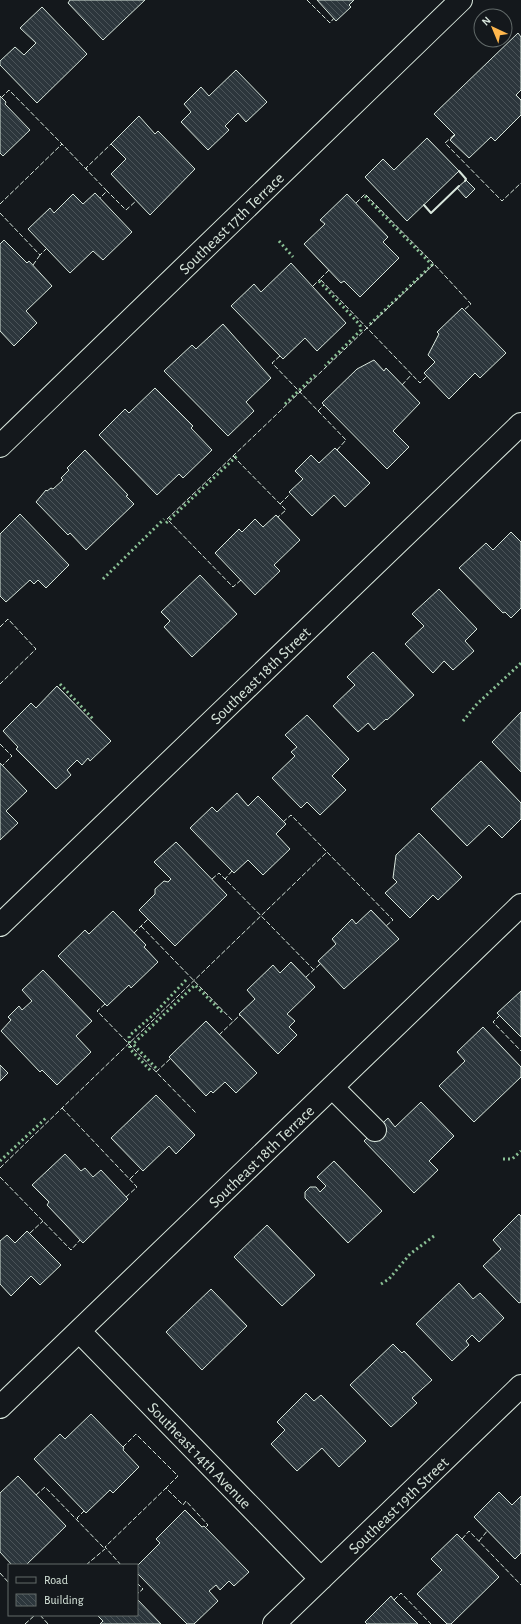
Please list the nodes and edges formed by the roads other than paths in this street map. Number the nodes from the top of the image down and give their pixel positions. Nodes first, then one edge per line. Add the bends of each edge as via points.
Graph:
1 (461, 0) edge
2 (521, 424) edge
3 (0, 446) edge
4 (521, 905) edge
5 (0, 925) edge
6 (332, 1087) junction
7 (374, 1130) dead end
8 (79, 1331) junction
9 (521, 1386) edge
10 (0, 1407) edge
11 (321, 1579) junction
12 (274, 1624) edge

1 - 3 street, Southeast 17th Terrace
2 - 5 street, Southeast 18th Street
4 - 6 street, Southeast 18th Terrace
6 - 7 street
6 - 8 street, Southeast 18th Terrace
8 - 10 street, Southeast 18th Terrace
8 - 11 street, Southeast 14th Avenue
9 - 11 street, Southeast 19th Street
11 - 12 street, Southeast 19th Street

